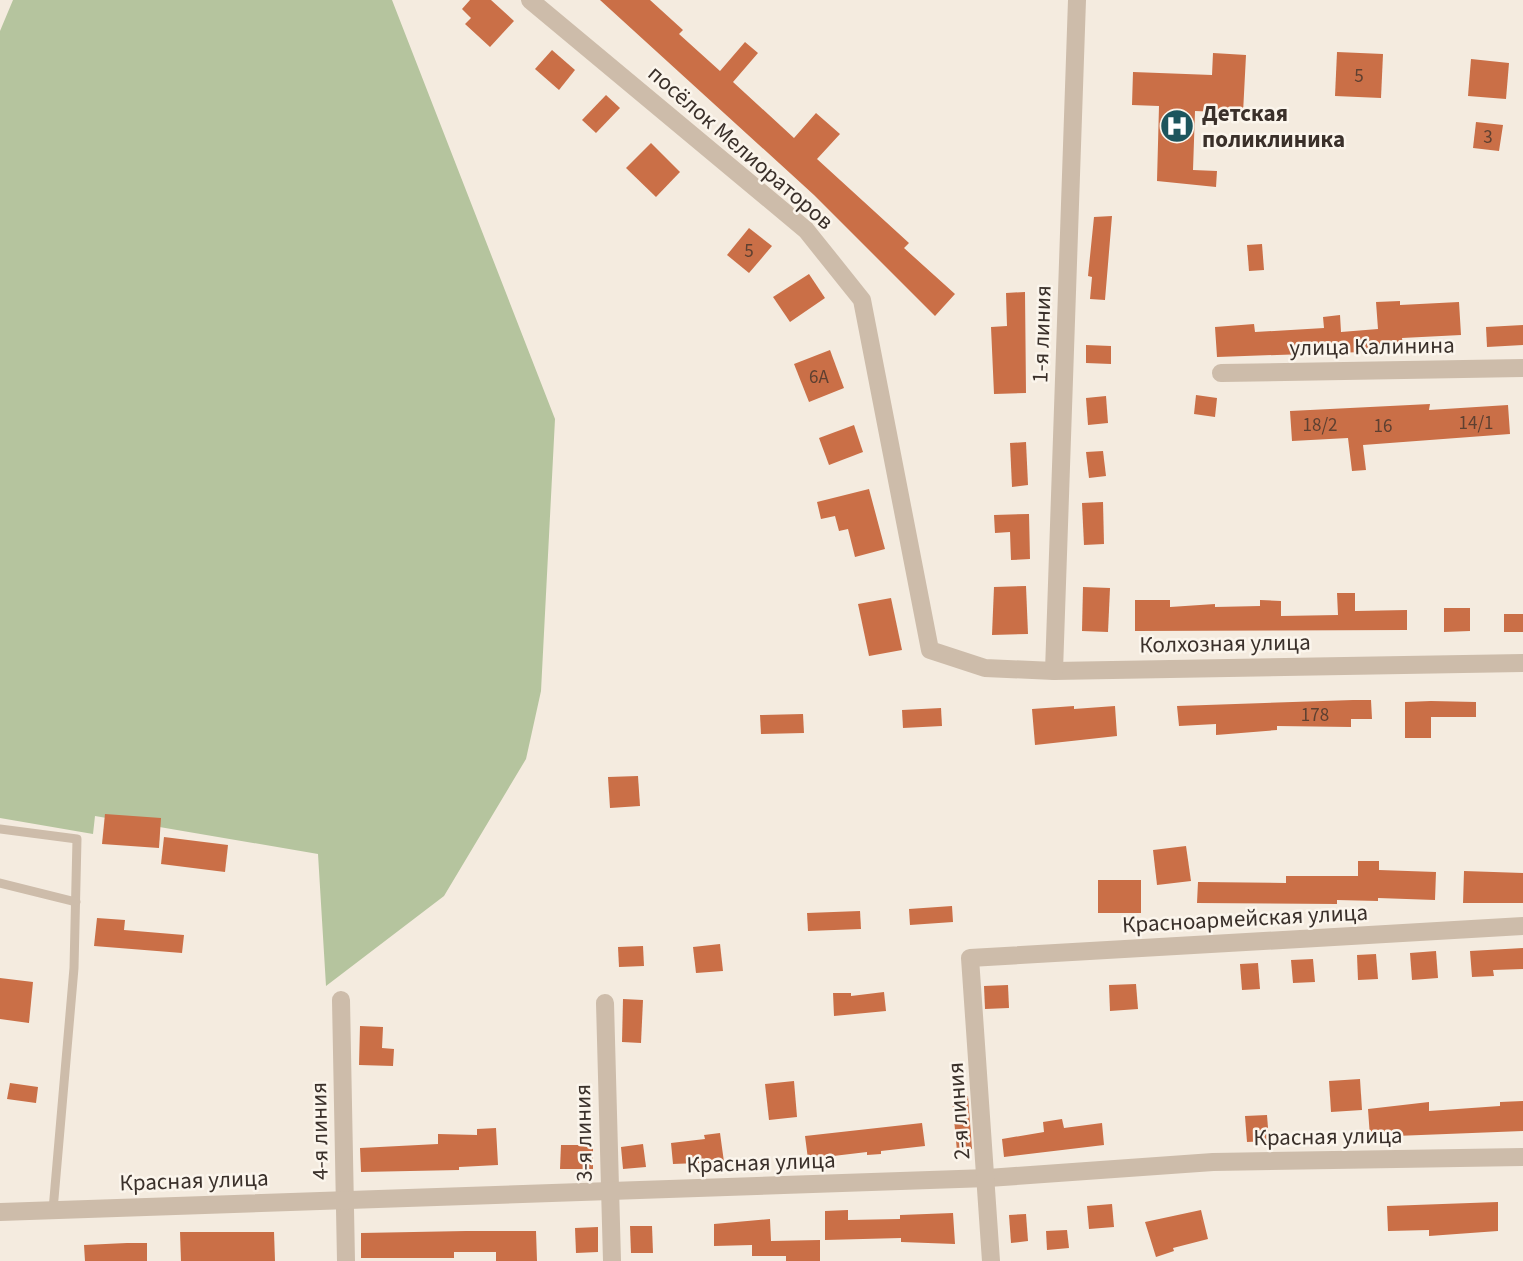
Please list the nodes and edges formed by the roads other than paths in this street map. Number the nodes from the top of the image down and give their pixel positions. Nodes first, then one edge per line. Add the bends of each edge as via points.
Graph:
1 (530, 0) edge
2 (1077, 0) edge
3 (1523, 368) edge
4 (1221, 373) dead end
5 (930, 650) joint
6 (1523, 663) edge
7 (1054, 671) junction
8 (0, 829) edge
9 (0, 883) edge
10 (75, 902) junction
11 (1523, 926) edge
12 (971, 958) joint
13 (341, 1000) dead end
14 (605, 1003) dead end
15 (1523, 1157) edge
16 (988, 1178) junction
17 (609, 1193) junction
18 (345, 1199) junction
19 (53, 1209) junction
20 (0, 1212) edge
21 (346, 1261) edge
22 (612, 1261) edge
23 (991, 1261) edge

1 - 5 street, посёлок Мелиораторов via 806,230 862,300
2 - 7 street, 1-я линия
3 - 4 street, улица Калинина
5 - 7 street, Колхозная улица via 985,668
6 - 7 street, Колхозная улица
8 - 10 lane via 77,839
9 - 10 lane
10 - 19 lane via 74,968
11 - 12 street, Красноармейская улица
12 - 16 street, 2-я линия
13 - 18 street, 4-я линия
14 - 17 street, 3-я линия
15 - 16 street, Красная улица via 1213,1162
16 - 17 street, Красная улица
16 - 23 street, 2-я линия
17 - 18 street, Красная улица
17 - 22 street, 3-я линия
18 - 19 street, Красная улица
18 - 21 street, 4-я линия
19 - 20 street, Красная улица

